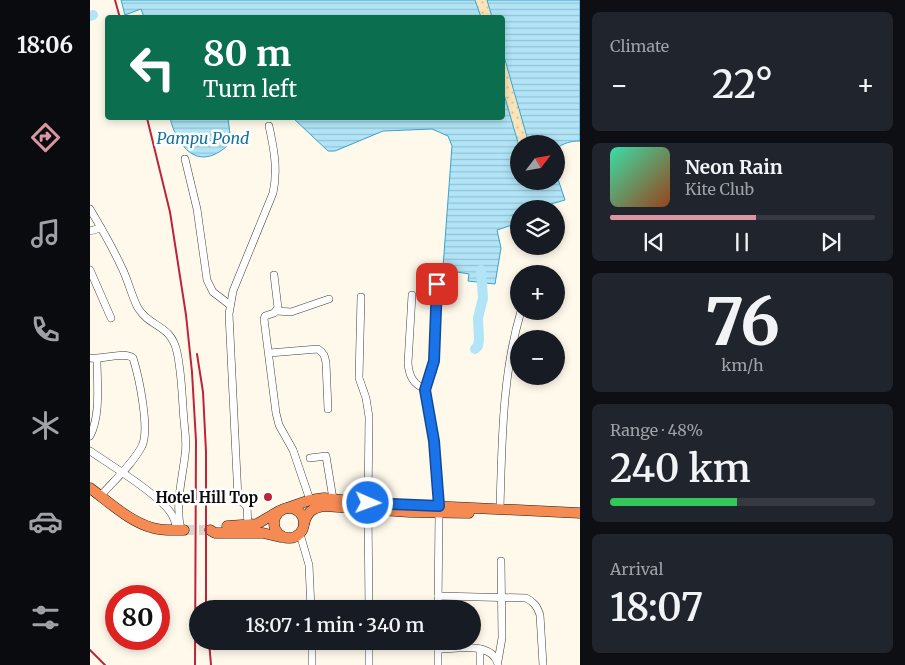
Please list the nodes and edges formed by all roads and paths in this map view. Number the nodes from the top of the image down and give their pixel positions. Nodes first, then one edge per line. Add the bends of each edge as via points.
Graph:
1 (269, 126) dead end
2 (185, 159) dead end
3 (90, 209) edge
4 (101, 228) junction
5 (90, 231) edge
6 (90, 270) edge
7 (274, 275) dead end
8 (437, 284) dead end
9 (412, 295) dead end
10 (361, 297) dead end
11 (329, 299) dead end
12 (230, 305) junction
13 (276, 311) junction
14 (111, 318) dead end
15 (519, 320) edge
16 (269, 353) junction
17 (93, 359) edge
18 (93, 385) edge
19 (426, 390) junction
20 (328, 408) dead end
21 (90, 436) edge
22 (90, 451) edge
23 (310, 458) dead end
24 (122, 472) junction
25 (90, 481) edge
26 (90, 488) edge
27 (104, 492) junction
28 (333, 499) junction
29 (310, 500) junction
30 (368, 506) junction
31 (500, 508) junction
32 (283, 509) junction
33 (439, 509) junction
34 (580, 512) edge
35 (580, 519) edge
36 (304, 524) junction
37 (248, 525) junction
38 (154, 528) junction
39 (181, 530) junction
40 (300, 534) junction
41 (285, 538) junction
42 (501, 561) dead end
43 (438, 596) junction
44 (502, 597) junction
45 (311, 600) edge
46 (369, 600) edge
47 (438, 600) edge
48 (481, 649) edge
49 (312, 650) edge
50 (369, 650) edge
51 (438, 650) edge
52 (480, 650) edge
53 (498, 663) edge
54 (312, 665) edge
55 (370, 665) edge
56 (438, 665) edge
57 (480, 665) edge
58 (543, 665) edge

1 - 12 street via 276,166 275,186
2 - 12 street via 197,209 207,280 213,292
3 - 4 street
4 - 5 street
4 - 39 street via 139,309 166,330 177,351 186,441 179,485
6 - 14 street
7 - 13 street
8 - 19 street via 434,361
9 - 19 street via 409,372 417,386
10 - 30 street via 359,378 366,398 369,427
11 - 13 street via 291,312
12 - 37 street via 238,498 247,507
13 - 16 street via 264,319
15 - 31 street via 509,363
16 - 20 street via 318,349 322,352 326,363
16 - 29 street via 278,425 293,450
17 - 18 street
17 - 24 street via 128,354 134,361 146,434 142,446
18 - 21 street via 98,414
19 - 33 street
22 - 24 street
23 - 28 street via 326,456
24 - 27 street
24 - 39 street via 166,507
25 - 27 highway
26 - 38 highway via 143,525
27 - 38 highway
28 - 29 highway
28 - 30 highway
29 - 32 highway
30 - 33 highway
30 - 36 highway via 320,507 309,512
30 - 46 street
31 - 33 highway
31 - 34 highway
32 - 36 highway via 294,509 300,513
32 - 37 highway via 257,524
32 - 41 highway via 273,520 278,535
33 - 35 highway
33 - 43 street
36 - 40 highway
37 - 41 highway via 209,530 215,533 268,533
38 - 39 highway
40 - 41 highway
40 - 45 street via 309,566
42 - 44 street
43 - 44 street
43 - 47 street
44 - 53 street
44 - 58 street via 526,598 538,607
48 - 53 street via 494,655
49 - 54 street
50 - 55 street
51 - 56 street
52 - 57 street

